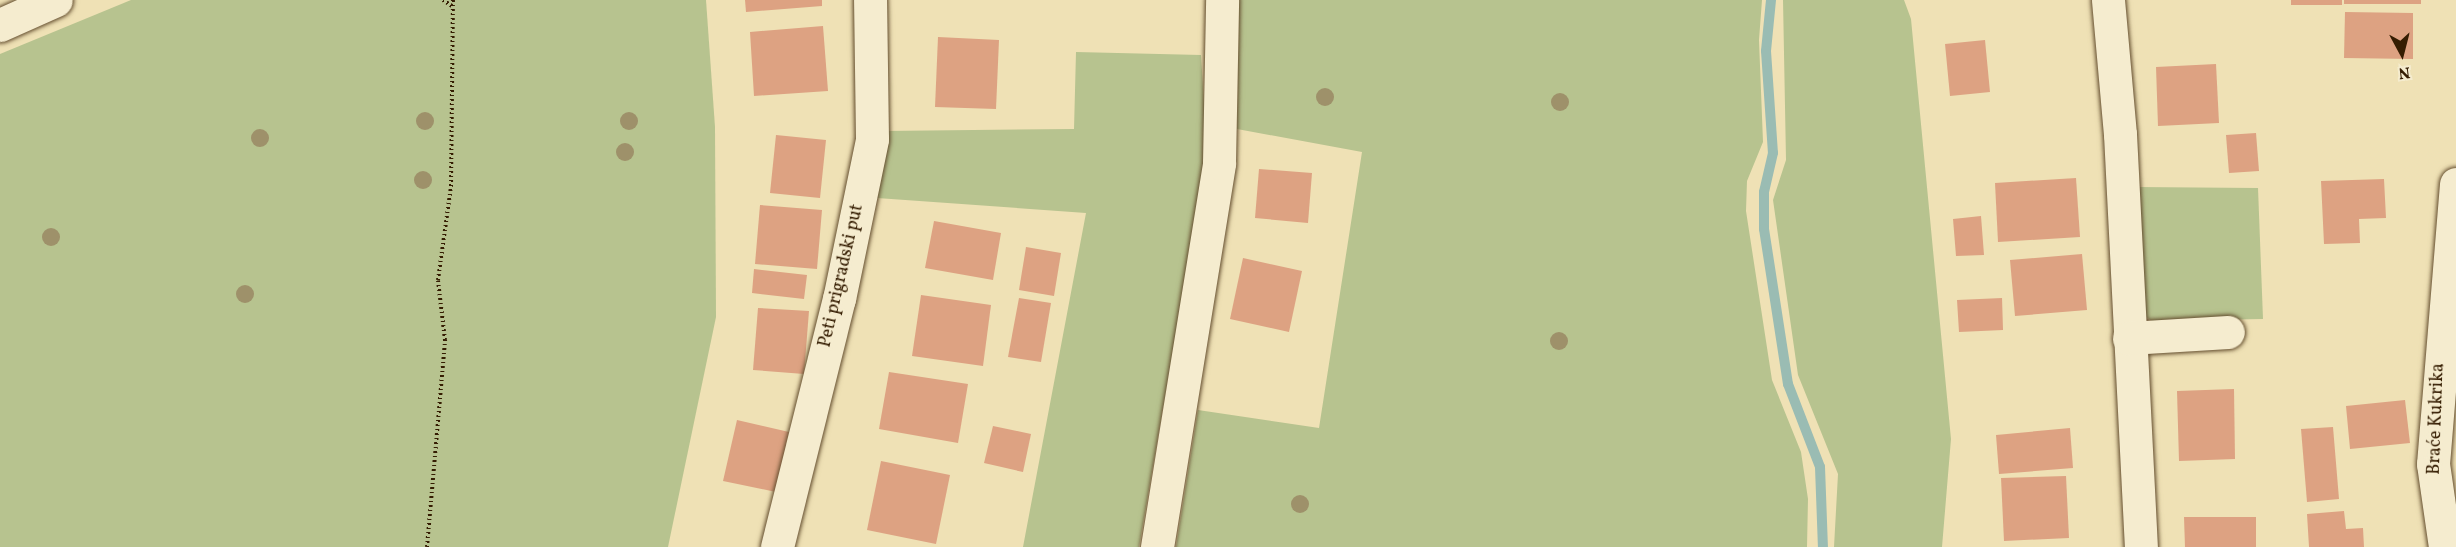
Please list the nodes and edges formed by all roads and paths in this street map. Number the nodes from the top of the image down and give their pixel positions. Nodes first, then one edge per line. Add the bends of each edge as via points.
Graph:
1 (56, 0) edge
2 (443, 0) edge
3 (870, 0) edge
4 (1222, 0) edge
5 (2108, 0) edge
6 (453, 3) edge
7 (0, 25) edge
8 (2456, 184) edge
9 (2454, 253) edge
10 (2228, 332) dead end
11 (2129, 338) junction
12 (427, 547) edge
13 (777, 547) edge
14 (1157, 547) edge
15 (2141, 547) edge
16 (2445, 547) edge

1 - 7 street
2 - 6 path
3 - 13 street, Peti prigradski put via 872,139 839,299
4 - 14 street via 1219,163
5 - 11 street via 2120,134
6 - 12 path via 451,186 438,280 445,340
8 - 9 street, Braće Kukrika
9 - 16 street, Braće Kukrika via 2433,464
10 - 11 street
11 - 15 street

